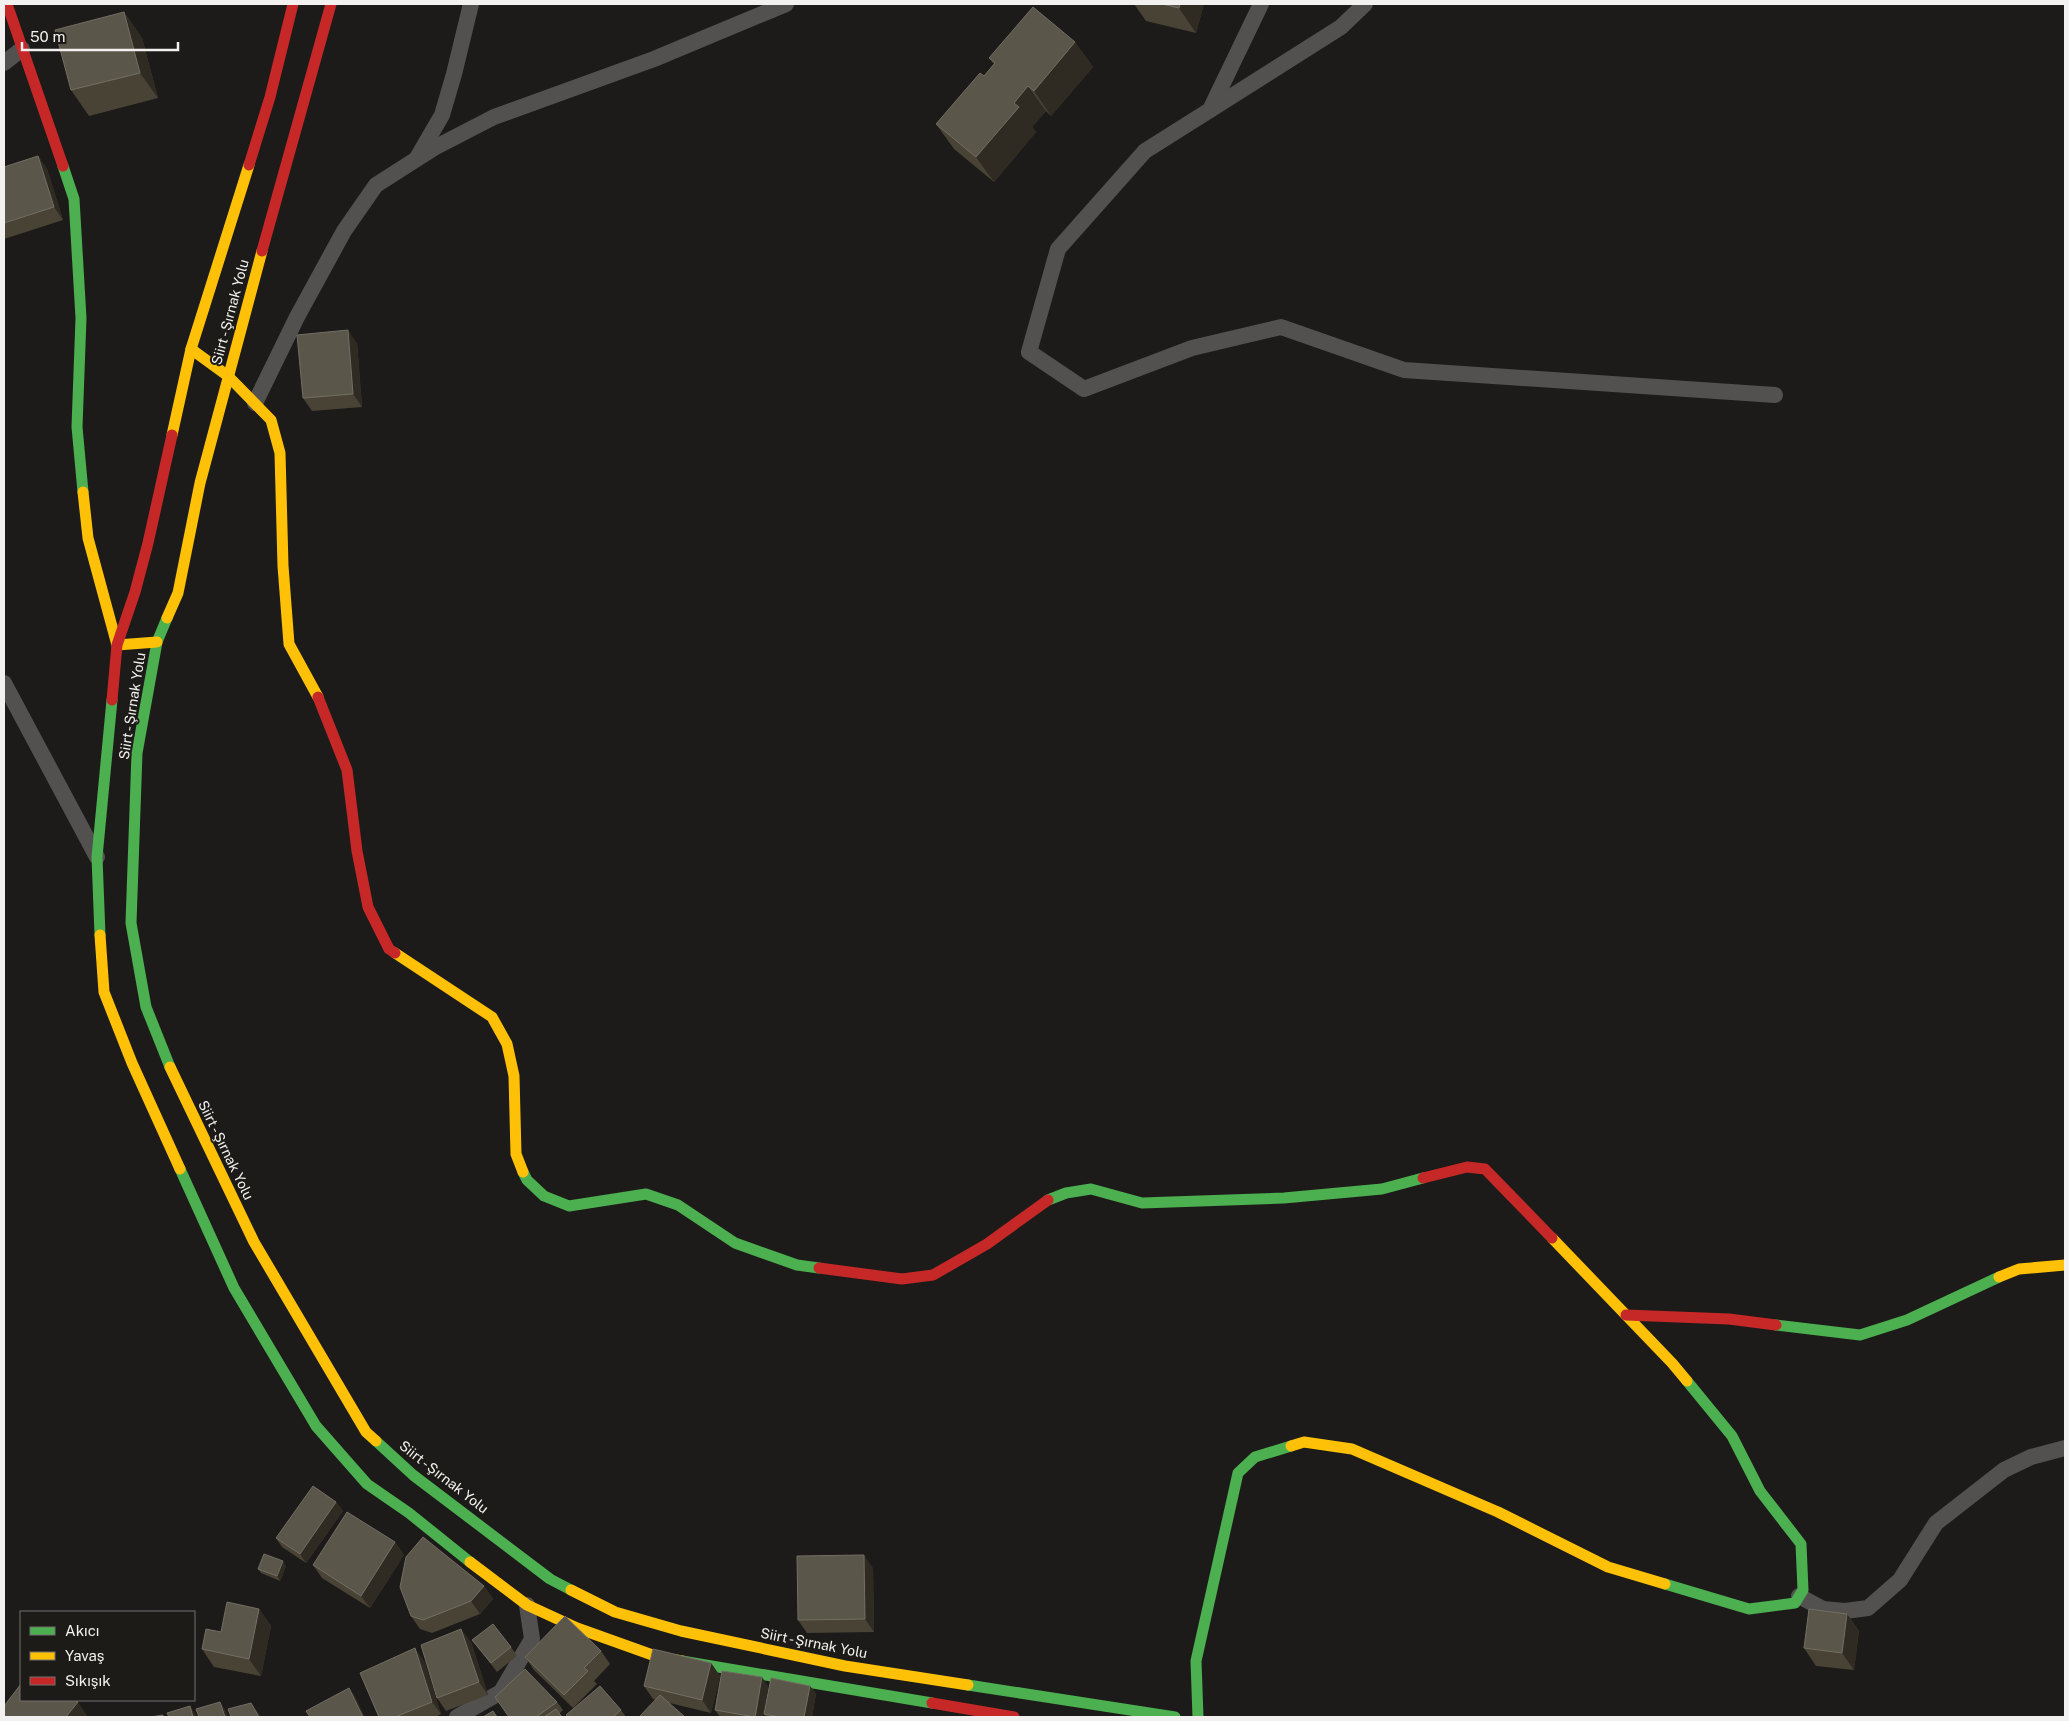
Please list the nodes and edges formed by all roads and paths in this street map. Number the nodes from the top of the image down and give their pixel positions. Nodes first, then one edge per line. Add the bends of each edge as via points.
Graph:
1 (7, 4) edge
2 (293, 4) edge
3 (331, 4) edge
4 (471, 4) edge
5 (786, 4) edge
6 (1261, 4) edge
7 (1366, 4) edge
8 (22, 49) junction
9 (4, 64) edge
10 (1210, 110) junction
11 (416, 160) junction
12 (191, 349) junction
13 (228, 376) junction
14 (1775, 395) dead end
15 (255, 404) junction
16 (157, 642) junction
17 (117, 645) junction
18 (4, 684) edge
19 (97, 857) junction
20 (2065, 1265) edge
21 (1626, 1315) junction
22 (2065, 1448) edge
23 (1799, 1596) junction
24 (527, 1605) junction
25 (950, 1712) edge
26 (457, 1717) edge
27 (1014, 1717) edge
28 (1175, 1717) edge
29 (1198, 1717) edge

1 - 8 street
2 - 12 street, Siirt - Şırnak Yolu via 270,97
3 - 13 street, Siirt - Şırnak Yolu
4 - 11 street via 442,115
5 - 11 street via 654,59 494,117
6 - 10 street
7 - 10 street via 1341,27
8 - 9 street
8 - 17 street via 74,199 81,318 78,427 88,538
10 - 14 street via 1145,152 1058,249 1029,352 1084,389 1192,348 1282,328 1404,370
11 - 15 street via 376,185 344,231
12 - 13 street
12 - 17 street, Siirt - Şırnak Yolu via 148,543
13 - 15 street
13 - 16 street, Siirt - Şırnak Yolu via 200,483 178,593
15 - 21 street via 271,420 280,453 289,644 319,700 347,770 368,907 389,949 492,1017 507,1044 514,1076 516,1154 526,1180 544,1196 569,1206 646,1194 678,1206 735,1243 797,1265 902,1279 933,1275 987,1244 1043,1202 1066,1193 1091,1189 1142,1203 1284,1198 1382,1189 1467,1167 1485,1169
16 - 17 street
16 - 28 street, Siirt - Şırnak Yolu via 137,753 131,923 146,1007 171,1069 254,1242 366,1432 413,1475 550,1579 615,1612 681,1631 845,1666
17 - 19 street, Siirt - Şırnak Yolu
18 - 19 street
19 - 24 street, Siirt - Şırnak Yolu via 104,992 132,1063 234,1288 316,1426 367,1484
20 - 21 street via 2019,1269 1907,1320 1860,1335 1728,1319
21 - 23 street via 1672,1363 1732,1436 1760,1491 1802,1544 1803,1590
22 - 23 street via 2031,1457 2004,1470 1936,1523 1900,1580 1868,1608 1823,1609
23 - 29 street via 1795,1603 1749,1609 1608,1567 1498,1512 1352,1449 1304,1442 1255,1457 1238,1473 1196,1661
24 - 25 street, Siirt - Şırnak Yolu via 577,1628 658,1657
24 - 26 street via 532,1639 501,1692
25 - 27 street, Siirt - Şırnak Yolu

